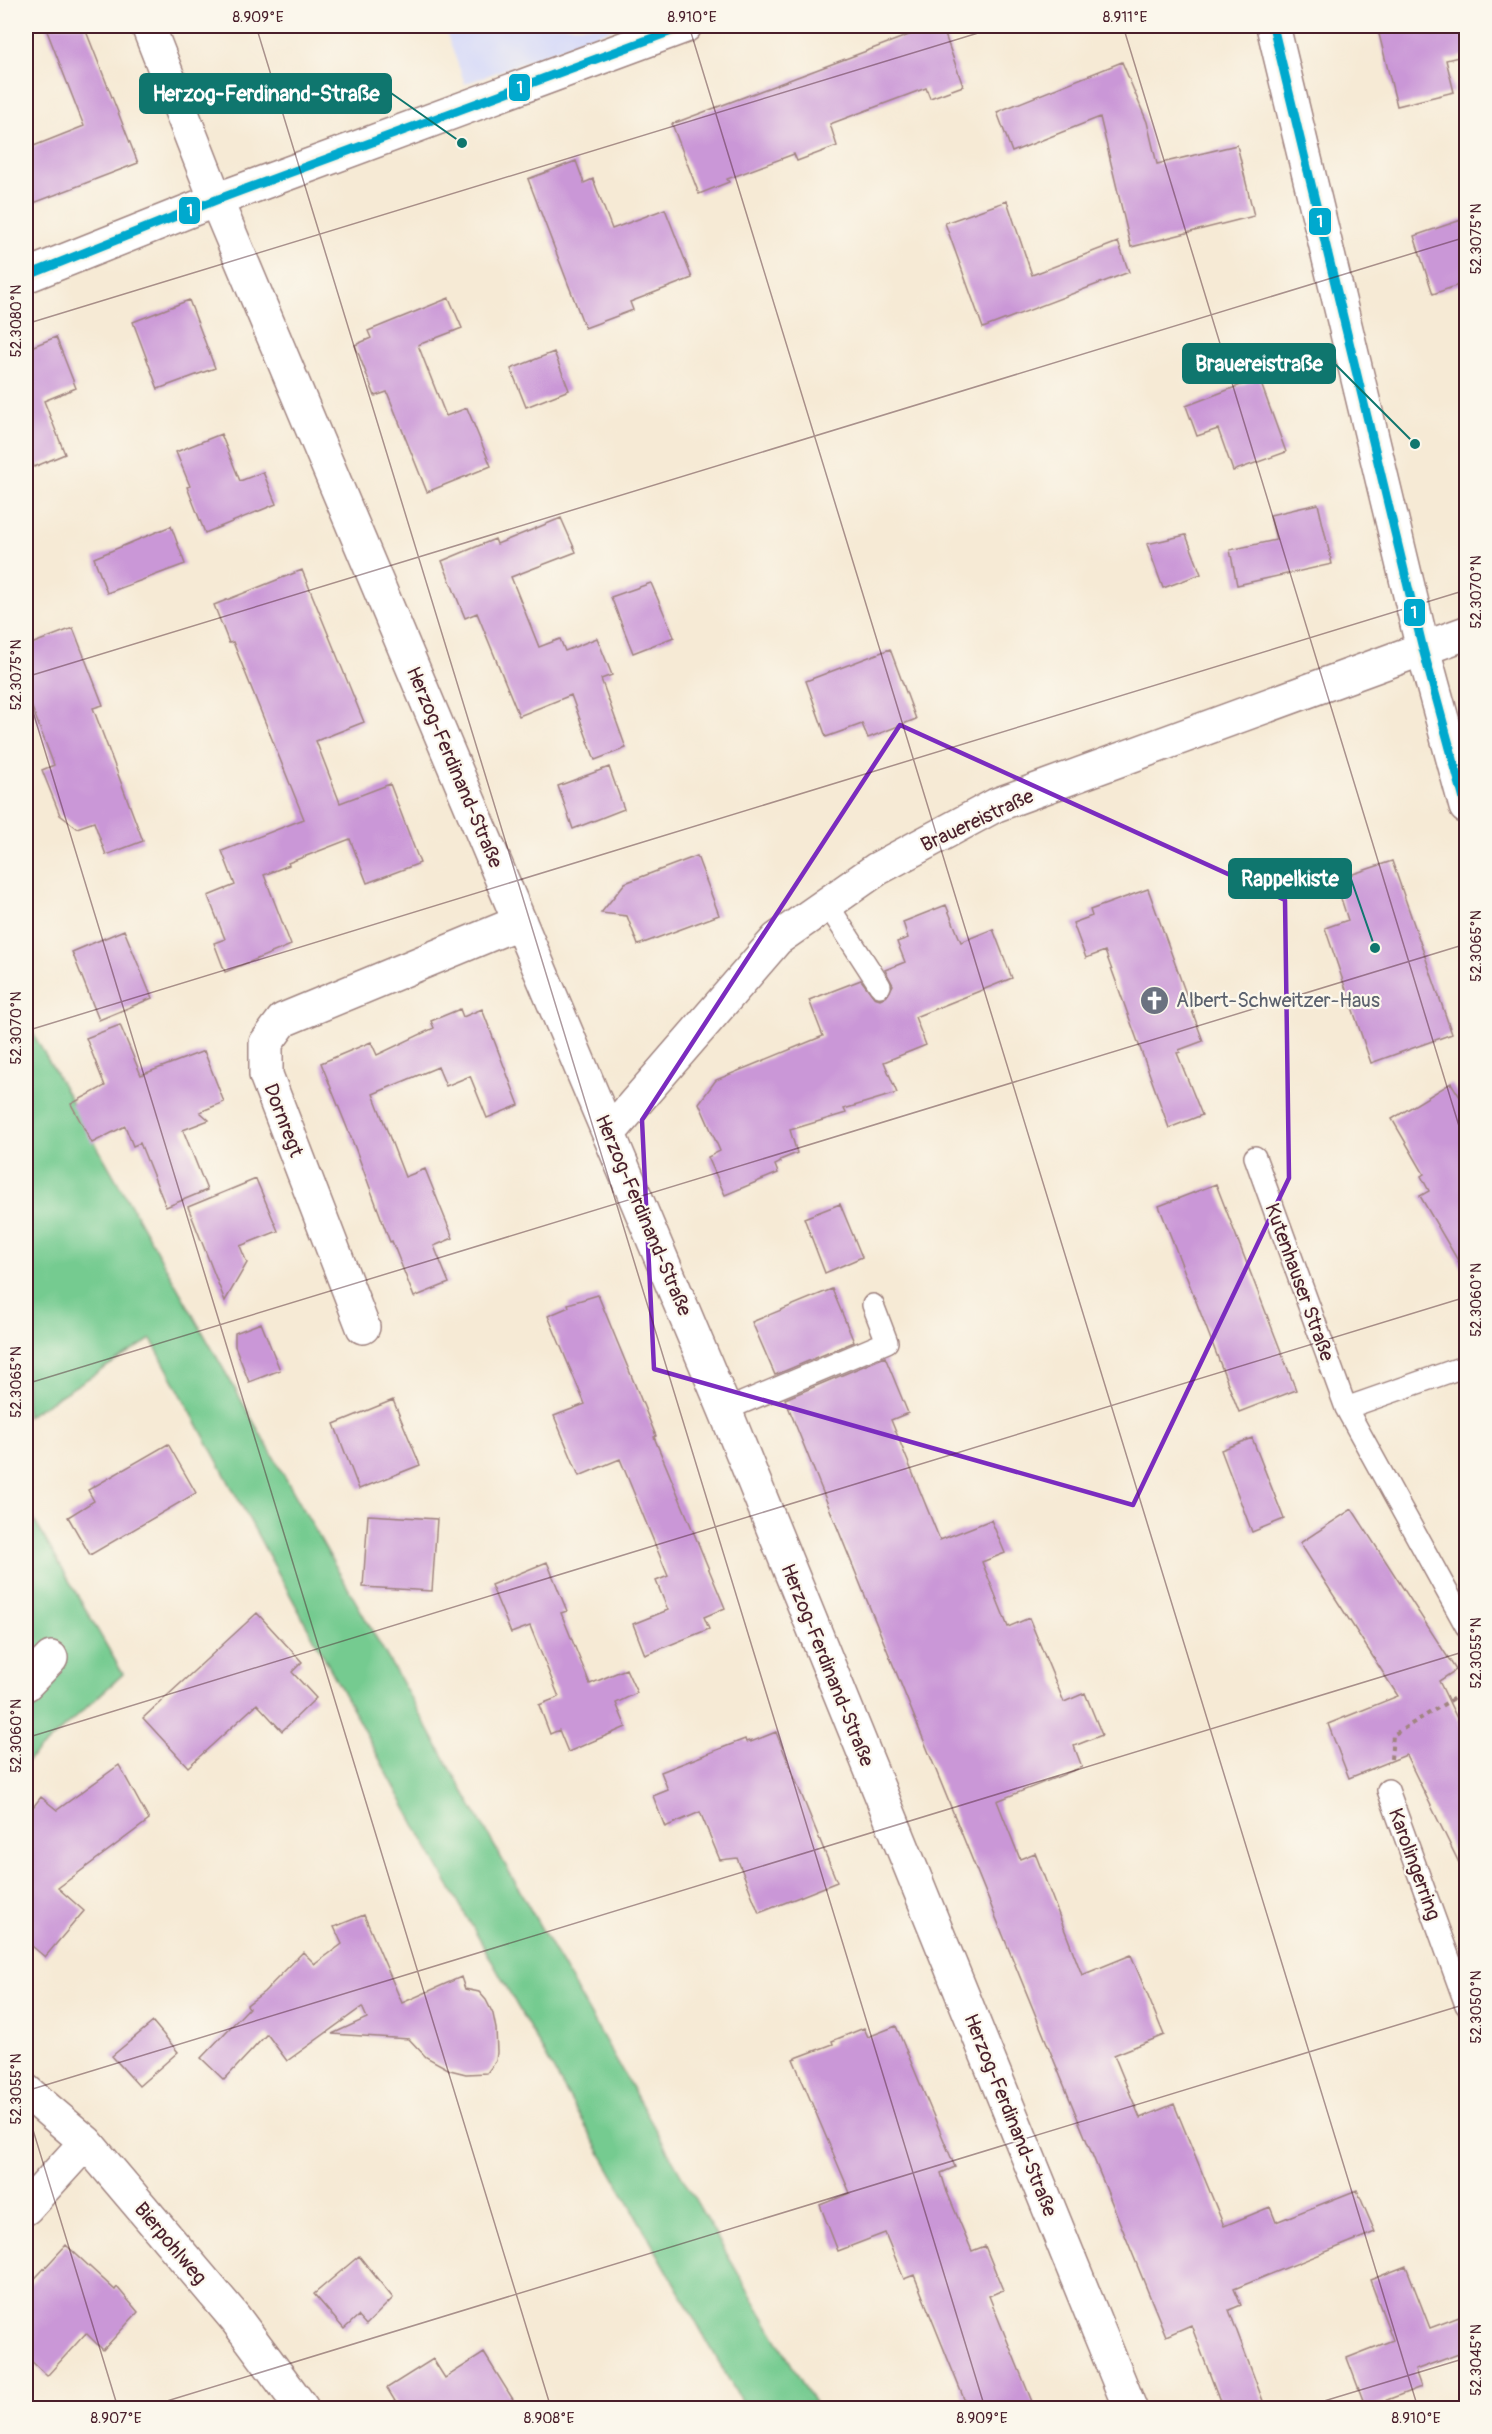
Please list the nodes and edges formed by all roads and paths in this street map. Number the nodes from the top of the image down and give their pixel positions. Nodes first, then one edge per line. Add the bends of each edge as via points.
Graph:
1 (148, 26) edge
2 (685, 26) edge
3 (1273, 26) edge
4 (216, 200) junction
5 (26, 276) edge
6 (1467, 633) edge
7 (1423, 649) junction
8 (1467, 807) edge
9 (827, 904) junction
10 (520, 922) junction
11 (880, 986) dead end
12 (610, 1132) junction
13 (1255, 1157) dead end
14 (873, 1305) dead end
15 (363, 1327) dead end
16 (1467, 1366) edge
17 (1346, 1408) junction
18 (725, 1410) junction
19 (1467, 1626) edge
20 (51, 1658) dead end
21 (26, 1684) edge
22 (1467, 1691) edge
23 (1388, 1790) joint
24 (1467, 2005) edge
25 (26, 2091) edge
26 (86, 2142) junction
27 (26, 2208) edge
28 (302, 2409) edge
29 (1130, 2409) edge

1 - 4 street, Herzog-Ferdinand-Straße
2 - 4 street
3 - 7 street
4 - 5 street
4 - 10 street, Herzog-Ferdinand-Straße
6 - 7 street, Brauereistraße
7 - 8 street
7 - 9 street, Brauereistraße via 996,805 878,868
9 - 11 lane
9 - 12 street, Brauereistraße via 777,939
10 - 12 street, Herzog-Ferdinand-Straße
10 - 15 street, Dornregt via 283,1020 266,1043 266,1075
12 - 18 street, Herzog-Ferdinand-Straße
13 - 17 lane, Kutenhauser Straße
14 - 18 lane via 887,1342
16 - 17 lane
17 - 19 lane, Kutenhauser Straße
18 - 29 street, Herzog-Ferdinand-Straße
20 - 21 street
22 - 23 path via 1393,1735
23 - 24 lane, Karolingerring
25 - 26 street, Bierpohlweg
26 - 27 street
26 - 28 street, Bierpohlweg via 235,2318

